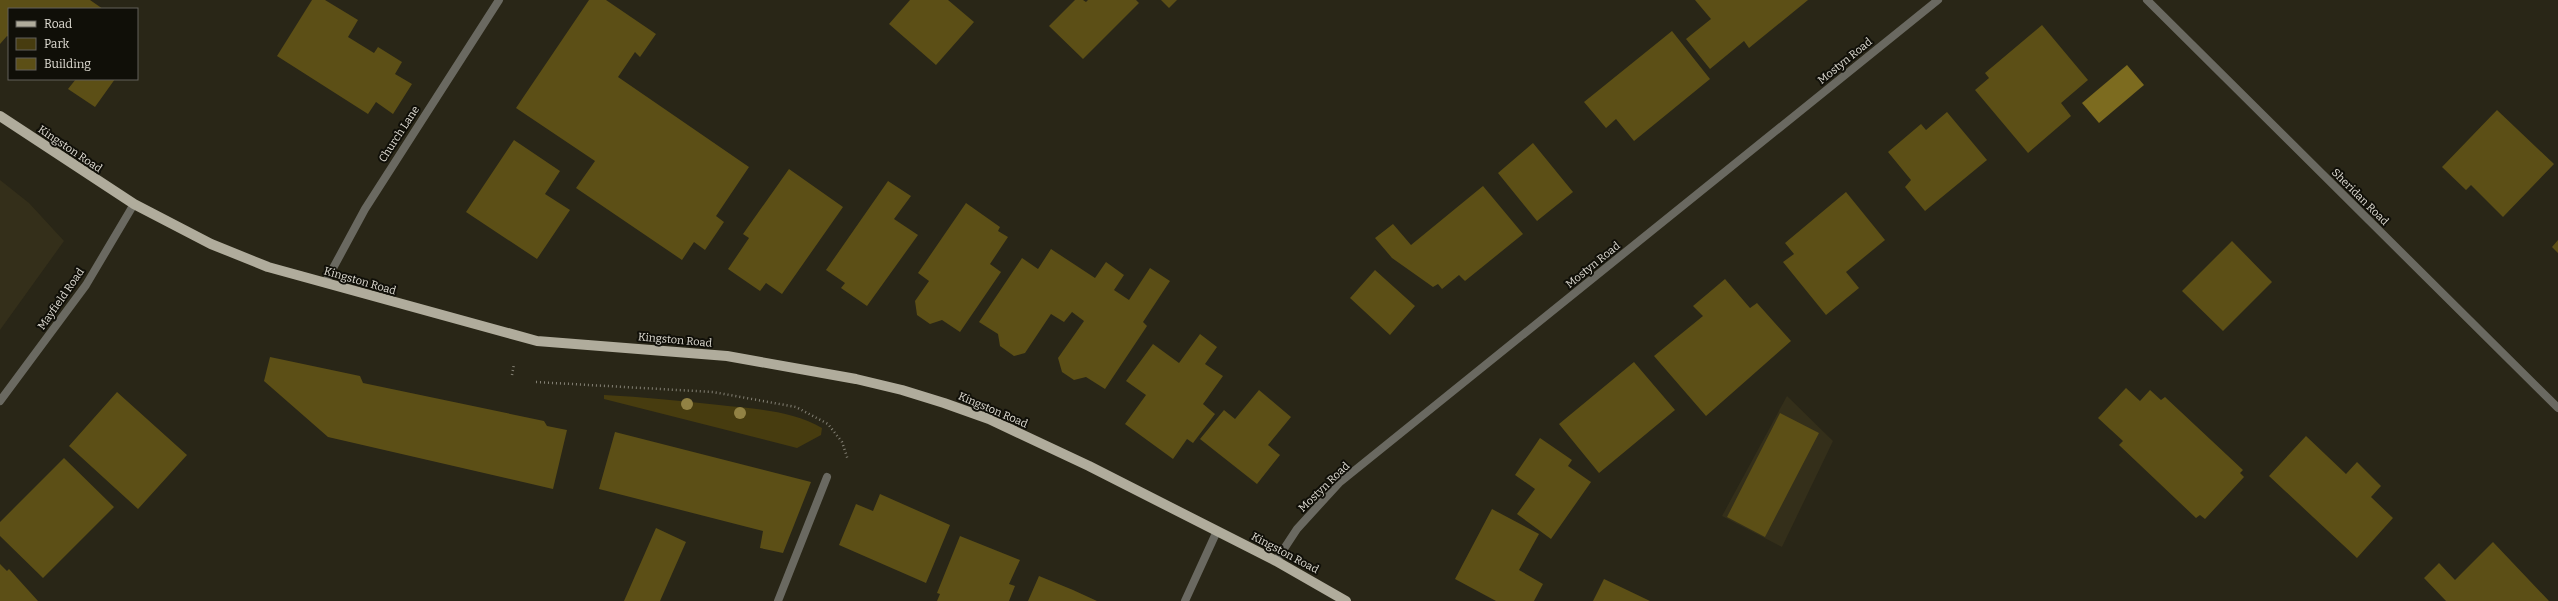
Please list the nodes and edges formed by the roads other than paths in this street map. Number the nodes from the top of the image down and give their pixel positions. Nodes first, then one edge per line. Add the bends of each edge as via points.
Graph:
1 (499, 0) edge
2 (1938, 0) edge
3 (2147, 0) edge
4 (0, 116) edge
5 (134, 204) junction
6 (325, 283) junction
7 (0, 401) edge
8 (2558, 408) edge
9 (827, 477) dead end
10 (1217, 531) junction
11 (1276, 561) junction
12 (778, 601) edge
13 (1185, 601) edge
14 (1346, 601) edge

1 - 6 street, Church Lane via 365,209
2 - 11 street, Mostyn Road via 1339,483 1297,529
3 - 8 street, Sheridan Road
4 - 5 main road, Kingston Road
5 - 6 main road, Kingston Road via 211,244 268,267
5 - 7 street, Mayfield Road via 86,285
6 - 10 main road, Kingston Road via 537,341 727,356 902,390 989,419
9 - 12 street
10 - 11 main road, Kingston Road
10 - 13 street
11 - 14 main road, Kingston Road

